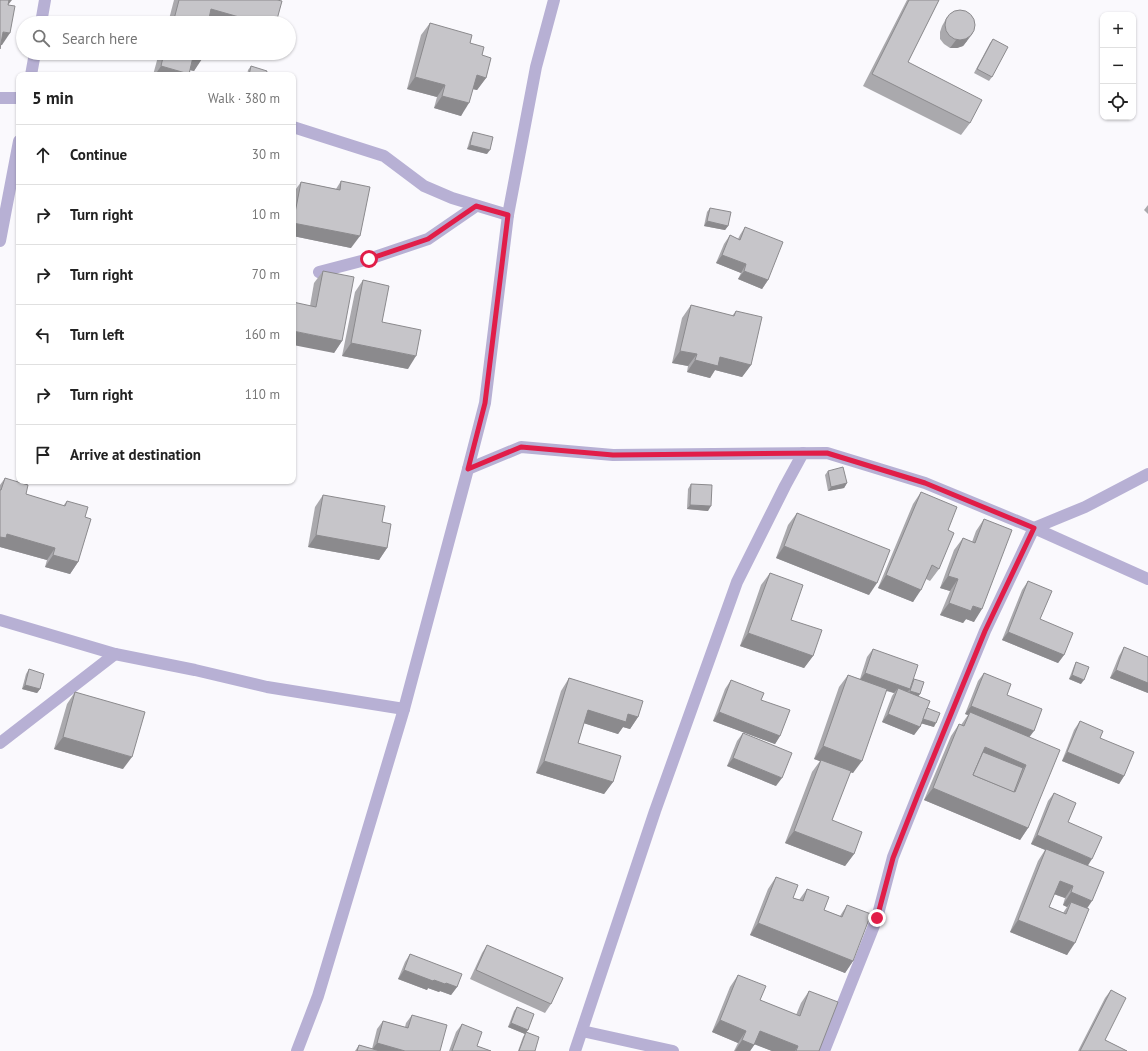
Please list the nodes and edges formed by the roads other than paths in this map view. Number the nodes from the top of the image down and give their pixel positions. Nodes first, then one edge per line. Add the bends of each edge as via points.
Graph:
1 (45, 0) edge
2 (554, 0) edge
3 (42, 16) edge
4 (34, 60) edge
5 (32, 72) edge
6 (0, 98) edge
7 (16, 98) edge
8 (296, 128) edge
9 (16, 157) edge
10 (476, 206) junction
11 (508, 215) junction
12 (0, 241) edge
13 (319, 272) dead end
14 (803, 453) junction
15 (468, 469) junction
16 (1148, 474) edge
17 (1034, 528) junction
18 (1148, 579) edge
19 (0, 620) edge
20 (115, 654) junction
21 (404, 709) junction
22 (0, 743) edge
23 (582, 1031) junction
24 (297, 1051) edge
25 (575, 1051) edge
26 (673, 1051) edge
27 (824, 1051) edge

1 - 3 street
2 - 11 street via 536,67
4 - 5 street
6 - 7 street
8 - 10 street via 384,156 424,186
9 - 12 street
10 - 11 street
10 - 13 street via 428,239 369,259
11 - 15 street via 485,403
14 - 15 street via 613,455 521,447
14 - 17 street via 827,453 925,483
14 - 23 street via 737,582 655,811
15 - 21 street
16 - 17 street via 1085,507
17 - 18 street
17 - 27 street via 985,631 919,792 893,858 877,918
19 - 20 street
20 - 21 street via 267,687
20 - 22 street
21 - 24 street via 318,996
23 - 25 street
23 - 26 street

